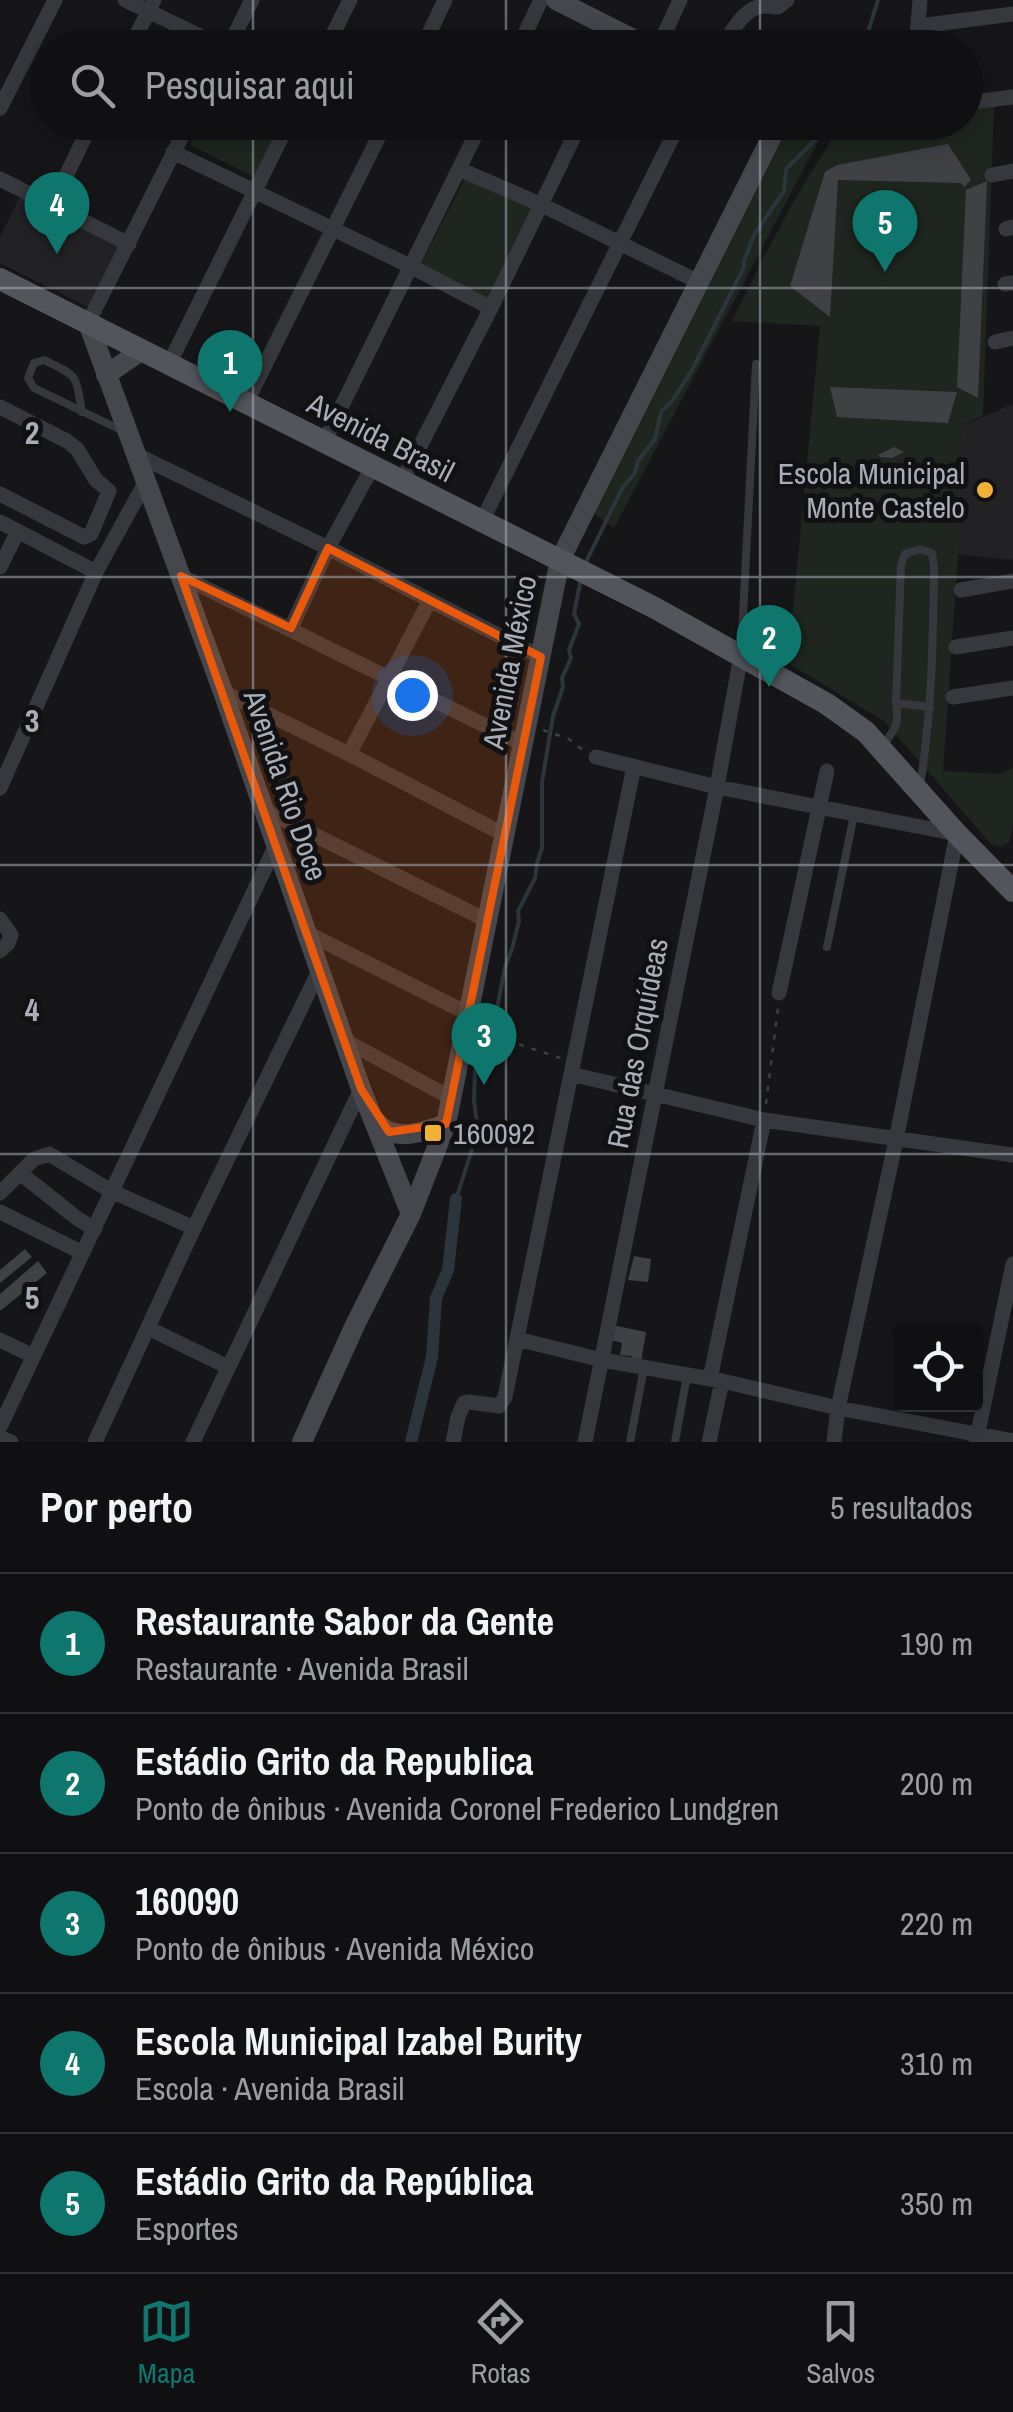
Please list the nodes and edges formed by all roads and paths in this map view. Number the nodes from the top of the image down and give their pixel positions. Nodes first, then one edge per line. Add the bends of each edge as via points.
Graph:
1 (55, 0) edge
2 (124, 0) edge
3 (252, 0) edge
4 (350, 0) edge
5 (445, 0) edge
6 (541, 0) edge
7 (556, 0) edge
8 (680, 0) edge
9 (787, 0) edge
10 (920, 0) edge
11 (151, 6) edge
12 (1013, 14) edge
13 (919, 26) junction
14 (40, 30) edge
15 (139, 30) edge
16 (194, 30) edge
17 (236, 30) edge
18 (335, 30) edge
19 (431, 30) edge
20 (527, 30) edge
21 (603, 30) edge
22 (664, 30) edge
23 (734, 30) edge
24 (918, 30) edge
25 (30, 49) edge
26 (1013, 97) edge
27 (983, 101) edge
28 (0, 108) edge
29 (83, 140) edge
30 (179, 140) edge
31 (280, 140) edge
32 (377, 140) edge
33 (473, 140) edge
34 (573, 140) edge
35 (671, 140) edge
36 (770, 140) edge
37 (173, 152) junction
38 (459, 169) junction
39 (1013, 171) edge
40 (992, 174) dead end
41 (0, 179) edge
42 (254, 191) junction
43 (52, 203) junction
44 (542, 205) junction
45 (333, 230) junction
46 (620, 242) junction
47 (129, 244) junction
48 (412, 267) junction
49 (0, 279) edge
50 (699, 282) junction
51 (490, 308) junction
52 (88, 323) junction
53 (1013, 338) edge
54 (995, 342) dead end
55 (142, 350) junction
56 (169, 364) junction
57 (756, 364) dead end
58 (106, 375) junction
59 (246, 403) junction
60 (0, 406) edge
61 (82, 412) junction
62 (127, 433) junction
63 (324, 442) junction
64 (135, 454) junction
65 (373, 466) junction
66 (402, 481) junction
67 (144, 483) junction
68 (0, 494) edge
69 (482, 521) junction
70 (0, 522) edge
71 (18, 531) junction
72 (328, 548) junction
73 (567, 564) junction
74 (0, 567) edge
75 (96, 572) junction
76 (182, 576) junction
77 (1013, 581) edge
78 (961, 590) dead end
79 (430, 600) junction
80 (291, 628) junction
81 (1013, 638) edge
82 (956, 647) dead end
83 (741, 654) junction
84 (541, 657) junction
85 (388, 677) junction
86 (1013, 688) edge
87 (223, 692) junction
88 (953, 697) dead end
89 (896, 704) junction
90 (930, 707) junction
91 (546, 732) dead end
92 (524, 744) junction
93 (881, 748) junction
94 (350, 754) junction
95 (596, 757) joint
96 (634, 766) junction
97 (826, 771) dead end
98 (717, 787) junction
99 (0, 788) edge
100 (919, 790) junction
101 (819, 808) junction
102 (264, 810) junction
103 (854, 815) junction
104 (956, 834) junction
105 (505, 835) junction
106 (275, 847) junction
107 (1013, 864) edge
108 (989, 867) junction
109 (1013, 892) edge
110 (488, 921) junction
111 (4, 924) edge
112 (306, 932) junction
113 (827, 947) dead end
114 (0, 951) edge
115 (319, 971) junction
116 (779, 993) joint
117 (468, 1021) junction
118 (344, 1040) junction
119 (572, 1067) junction
120 (361, 1090) junction
121 (655, 1095) junction
122 (453, 1100) junction
123 (372, 1117) junction
124 (764, 1120) junction
125 (446, 1124) junction
126 (896, 1140) junction
127 (1013, 1155) edge
128 (20, 1173) junction
129 (111, 1192) junction
130 (0, 1193) edge
131 (0, 1212) edge
132 (411, 1214) junction
133 (194, 1228) junction
134 (95, 1229) junction
135 (83, 1252) junction
136 (1013, 1264) edge
137 (148, 1328) junction
138 (517, 1339) junction
139 (0, 1340) edge
140 (33, 1356) junction
141 (602, 1360) junction
142 (228, 1367) junction
143 (644, 1367) junction
144 (687, 1374) junction
145 (716, 1380) junction
146 (838, 1408) junction
147 (0, 1427) edge
148 (0, 1437) edge
149 (977, 1439) edge
150 (1013, 1440) edge
151 (11, 1442) edge
152 (95, 1442) edge
153 (194, 1442) edge
154 (302, 1442) edge
155 (453, 1442) edge
156 (585, 1442) edge
157 (630, 1442) edge
158 (675, 1442) edge
159 (709, 1442) edge
160 (834, 1442) edge

1 - 14 street
2 - 11 street
3 - 17 street
4 - 18 street
5 - 19 street
6 - 20 street
7 - 21 street
8 - 22 street
9 - 23 street via 752,10
10 - 13 street
11 - 15 street
11 - 16 street
12 - 13 street
13 - 24 street
25 - 28 street
26 - 27 street
29 - 43 street
30 - 37 street
31 - 42 street
32 - 45 street
33 - 38 street
34 - 44 street
35 - 46 street
36 - 50 street, Avenida México
37 - 42 street
37 - 47 street
38 - 44 street
38 - 48 street
39 - 40 street
41 - 43 street
42 - 45 street
42 - 56 street
43 - 47 street
44 - 46 street
44 - 51 street
45 - 48 street
45 - 59 street
46 - 50 street
46 - 69 street
47 - 52 street
48 - 51 street
48 - 63 street
49 - 52 main road, Avenida Brasil
50 - 73 street, Avenida México
51 - 66 street
52 - 55 main road, Avenida Brasil
52 - 58 street, Avenida Rio Doce
53 - 54 street
55 - 56 main road, Avenida Brasil
55 - 58 street
56 - 59 main road, Avenida Brasil
57 - 83 lane
58 - 62 street, Avenida Rio Doce
59 - 63 main road, Avenida Brasil
60 - 68 street via 77,449 109,494 84,537
61 - 61 lane via 34,388 28,378 34,363 44,360 71,373
61 - 62 lane
62 - 64 street, Avenida Rio Doce
63 - 65 main road, Avenida Brasil
64 - 67 street, Avenida Rio Doce
64 - 72 street
65 - 66 main road, Avenida Brasil
65 - 72 street
66 - 69 main road, Avenida Brasil
67 - 75 street
67 - 76 street, Avenida Rio Doce
69 - 73 main road, Avenida Brasil
70 - 71 street
71 - 74 street
71 - 75 street
72 - 79 street
72 - 80 street
73 - 83 main road, Avenida Brasil
73 - 84 street, Avenida México
75 - 99 street
76 - 80 street
76 - 87 street, Avenida Rio Doce
77 - 78 street
79 - 84 street
79 - 85 street
80 - 85 street
81 - 82 street
83 - 93 main road, Avenida Brasil via 826,704
83 - 98 street, Rua das Orquídeas
84 - 92 street, Avenida México
85 - 92 street
85 - 94 street
86 - 88 street
87 - 94 street
87 - 102 street, Avenida Rio Doce
89 - 90 lane
89 - 90 lane via 901,564 905,554 920,549 932,553 934,567
89 - 93 lane via 897,725
90 - 100 lane
91 - 95 path
92 - 105 street, Avenida México
93 - 100 main road, Avenida Brasil
94 - 105 street
95 - 96 street
96 - 98 street
96 - 119 street
97 - 101 street
98 - 101 street
98 - 121 street, Rua das Orquídeas
100 - 104 main road, Avenida Brasil
101 - 103 street
101 - 116 street
102 - 106 street, Avenida Rio Doce
102 - 110 street
103 - 104 street
103 - 113 lane
104 - 108 main road, Avenida Brasil
104 - 126 street
105 - 110 street, Avenida México
106 - 112 street, Avenida Rio Doce
106 - 129 street
107 - 108 main road
108 - 109 main road, Avenida Brasil
110 - 117 street, Avenida México
111 - 114 street via 10,939
112 - 115 street, Avenida Rio Doce
112 - 117 street
115 - 118 street, Avenida Rio Doce
115 - 133 street
116 - 124 path
117 - 119 path
117 - 122 street, Avenida México
118 - 120 street, Avenida Rio Doce
118 - 122 street
119 - 121 street
119 - 138 street
120 - 123 street, Avenida Rio Doce
120 - 142 street
121 - 124 street
121 - 141 street, Rua das Orquídeas
122 - 125 street, Avenida México
123 - 125 street via 380,1128 401,1134
123 - 132 street, Avenida Rio Doce
124 - 126 street
124 - 145 street
125 - 132 street, Avenida México
126 - 127 street
126 - 146 street
128 - 129 street via 49,1154
128 - 130 street
128 - 134 street
129 - 133 street
129 - 134 street
131 - 135 street
132 - 154 street, Avenida México
133 - 137 street
134 - 135 street
135 - 140 street
136 - 149 street
137 - 142 street
137 - 152 street
138 - 141 street
138 - 155 street via 502,1403 464,1403
139 - 140 street
140 - 147 street
141 - 143 street
141 - 156 street, Rua das Orquídeas
142 - 153 street
143 - 144 street
143 - 157 lane
144 - 145 street
144 - 158 lane
145 - 146 street
145 - 159 street
146 - 149 street
146 - 160 street
148 - 151 street
149 - 150 street

